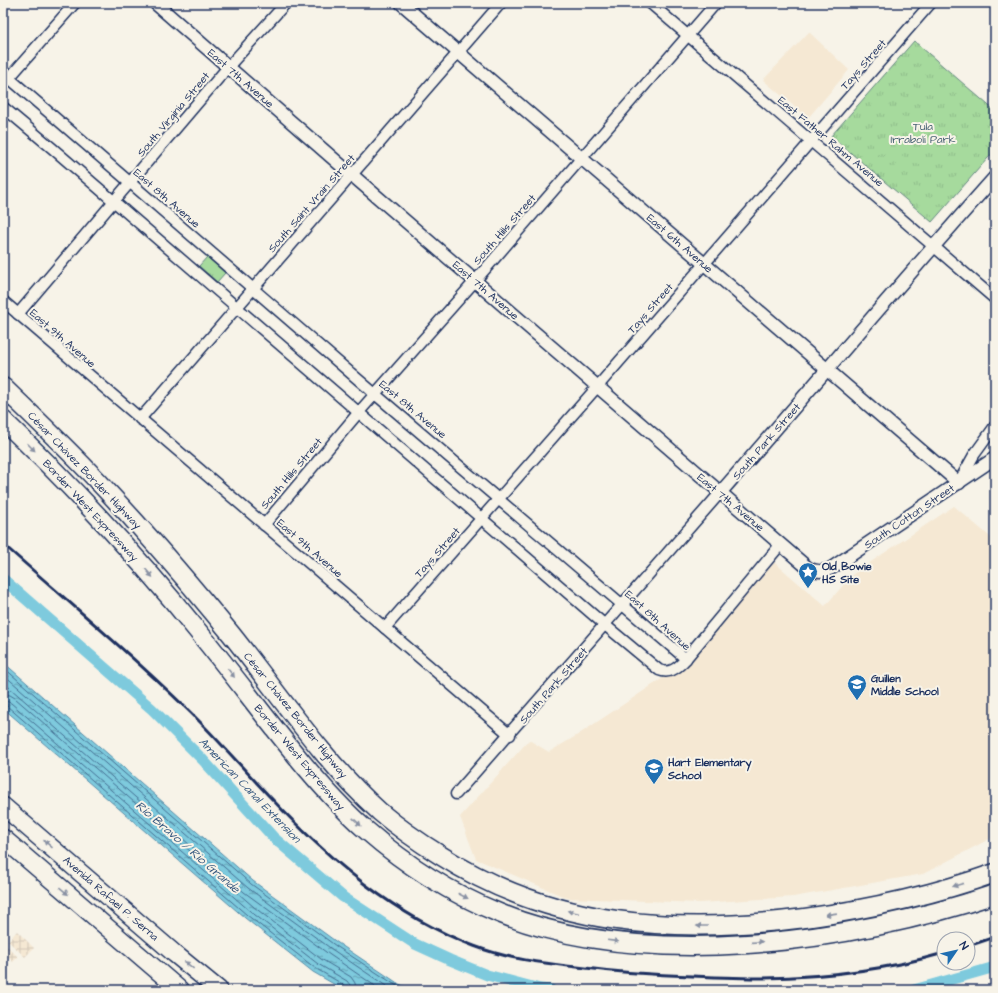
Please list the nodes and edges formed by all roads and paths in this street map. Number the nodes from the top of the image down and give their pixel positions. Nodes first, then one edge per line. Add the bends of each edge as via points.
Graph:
1 (75, 3) edge
2 (154, 3) edge
3 (286, 3) edge
4 (401, 3) edge
5 (501, 3) edge
6 (650, 3) edge
7 (716, 3) edge
8 (931, 3) edge
9 (688, 35) junction
10 (458, 52) junction
11 (228, 68) junction
12 (6, 81) edge
13 (3, 107) edge
14 (811, 140) junction
15 (581, 157) junction
16 (352, 175) junction
17 (995, 177) edge
18 (130, 182) junction
19 (114, 202) junction
20 (934, 246) junction
21 (704, 264) junction
22 (475, 281) junction
23 (253, 288) junction
24 (995, 298) edge
25 (3, 301) edge
26 (237, 307) junction
27 (18, 314) junction
28 (827, 371) junction
29 (598, 386) junction
30 (3, 388) edge
31 (376, 394) junction
32 (359, 412) junction
33 (140, 419) junction
34 (3, 420) edge
35 (995, 426) edge
36 (995, 458) edge
37 (958, 483) junction
38 (720, 493) junction
39 (499, 498) junction
40 (482, 518) junction
41 (264, 525) junction
42 (781, 544) junction
43 (821, 572) joint
44 (623, 604) junction
45 (605, 625) junction
46 (385, 628) junction
47 (686, 659) junction
48 (510, 735) junction
49 (456, 794) dead end
50 (3, 806) edge
51 (3, 838) edge
52 (995, 873) edge
53 (995, 894) edge
54 (180, 990) edge
55 (220, 990) edge

1 - 12 street
2 - 11 street, East 7th Avenue
3 - 11 street, South Virginia Street
4 - 10 street, East 6th Avenue
5 - 10 street, South Saint Vrain Street
6 - 9 street, East Father Rahm Avenue
7 - 9 street, South Hills Street
8 - 14 street, Tays Street
9 - 14 street, East Father Rahm Avenue
9 - 15 street, South Hills Street
10 - 15 street, East 6th Avenue
10 - 16 street, South Saint Vrain Street
11 - 16 street, East 7th Avenue
11 - 18 street, South Virginia Street
12 - 18 street, East 8th Avenue
13 - 19 street, East 8th Avenue
14 - 20 street, East Father Rahm Avenue
14 - 21 street, Tays Street
15 - 21 street, East 6th Avenue
15 - 22 street, South Hills Street
16 - 22 street, East 7th Avenue
16 - 23 street, South Saint Vrain Street
17 - 20 street, South Park Street
18 - 19 street, South Virginia Street
18 - 23 street, East 8th Avenue
19 - 26 street, East 8th Avenue
19 - 27 street, South Virginia Street
20 - 24 street, East Father Rahm Avenue
20 - 28 street, South Park Street
21 - 28 street, East 6th Avenue
21 - 29 street, Tays Street
22 - 29 street, East 7th Avenue
22 - 31 street, South Hills Street
23 - 26 street, South Saint Vrain Street
23 - 31 street, East 8th Avenue
25 - 27 street, East 9th Avenue
26 - 32 street, East 8th Avenue
26 - 33 street, South Saint Vrain Street
27 - 33 street, East 9th Avenue
28 - 37 street, East 6th Avenue
28 - 38 street, South Park Street
29 - 38 street, East 7th Avenue
29 - 39 street, Tays Street
52 -> 30 highway, César Chávez Border Highway via 892,903 836,914 772,922 701,926 609,920 572,913 524,898 464,871 418,842 380,812 343,774 186,580 108,492
31 - 32 street, South Hills Street
31 - 39 street, East 8th Avenue
32 - 40 street, East 8th Avenue
32 - 41 street, South Hills Street
33 - 41 street, East 9th Avenue
34 -> 53 highway, Border West Expressway via 131,552 339,804 391,851 439,884 467,899 501,914 558,931 608,940 667,946 765,942 843,932 932,912
35 - 37 street
36 - 37 street, South Cotton Street
37 - 43 street, South Cotton Street via 830,569
38 - 42 street, East 7th Avenue
38 - 44 street, South Park Street
39 - 40 street, Tays Street
39 - 44 street, East 8th Avenue
40 - 45 street, East 8th Avenue
40 - 46 street, Tays Street
41 - 46 street, East 9th Avenue
42 - 43 street, East 7th Avenue via 808,568
42 - 47 street
44 - 45 street, South Park Street
44 - 47 street, East 8th Avenue
45 - 47 street, East 8th Avenue via 659,670 671,671
45 - 48 street, South Park Street
46 - 48 street, East 9th Avenue
48 - 49 street, South Park Street
55 -> 50 highway, Avenida Rafael P. Serna
51 -> 54 highway

